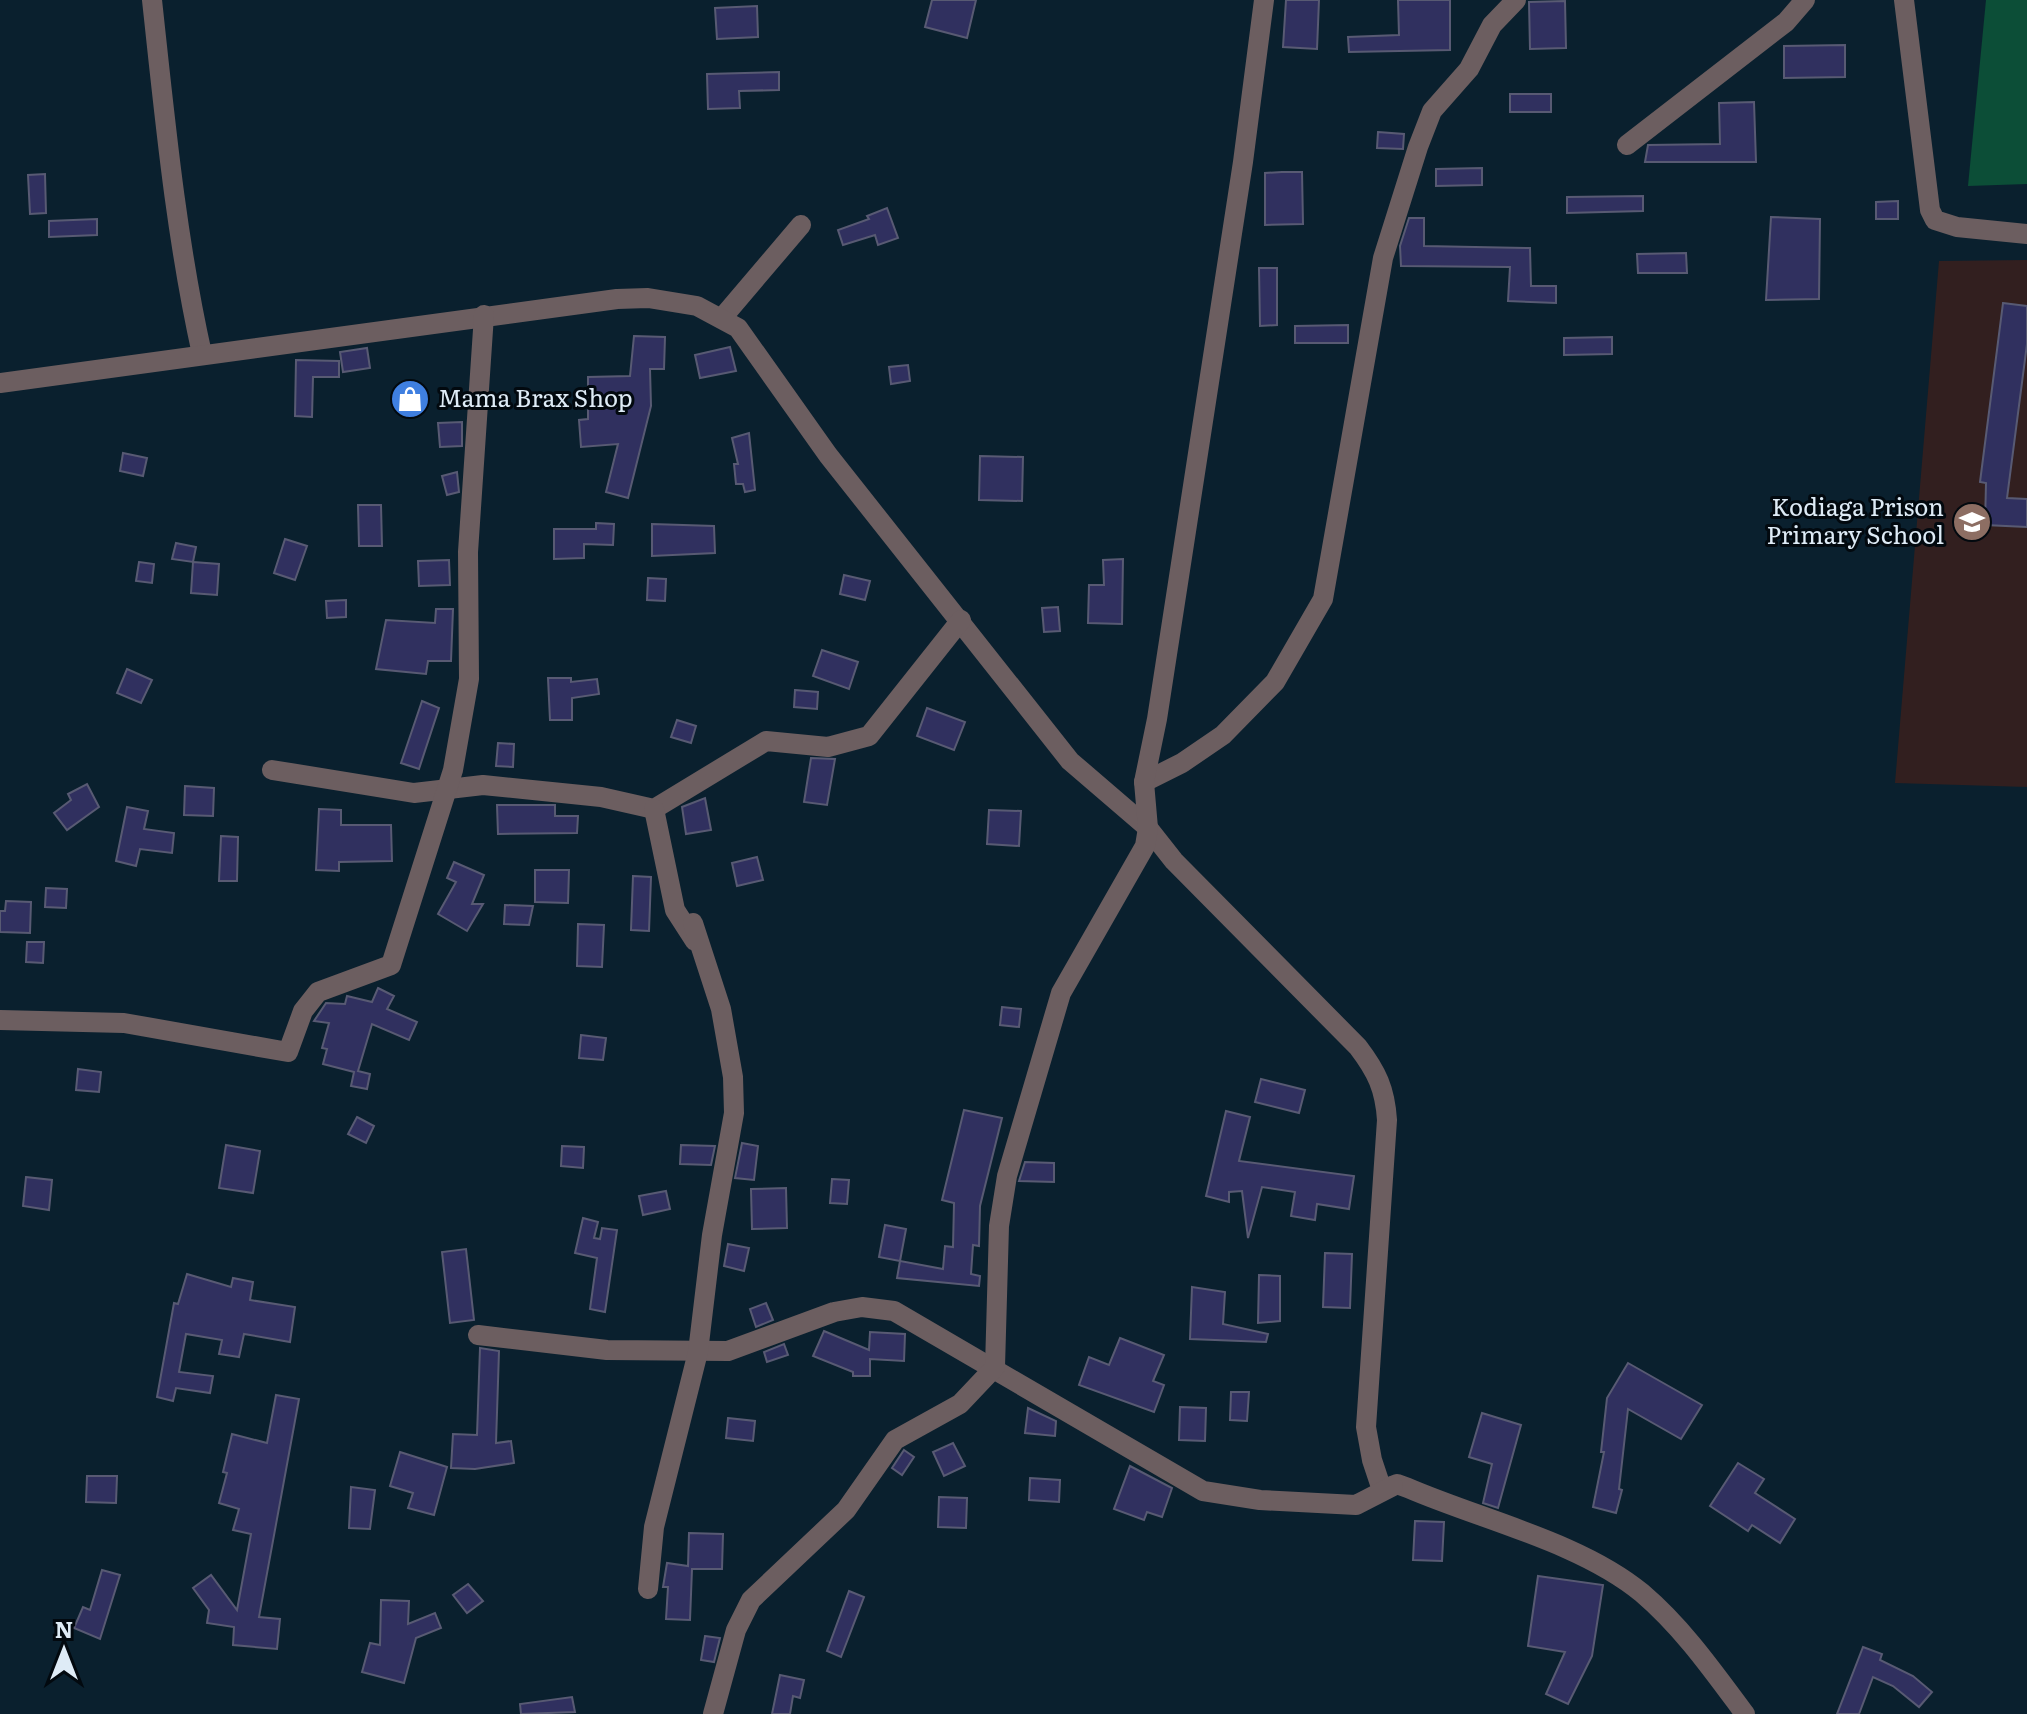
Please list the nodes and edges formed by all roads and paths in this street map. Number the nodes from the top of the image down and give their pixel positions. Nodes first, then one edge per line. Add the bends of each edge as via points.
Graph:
1 (152, 0) edge
2 (1264, 0) edge
3 (1516, 0) edge
4 (1805, 0) edge
5 (1904, 0) edge
6 (1627, 145) dead end
7 (801, 225) dead end
8 (2027, 234) edge
9 (484, 315) junction
10 (722, 318) junction
11 (202, 354) junction
12 (0, 383) edge
13 (961, 620) junction
14 (272, 770) dead end
15 (1144, 782) junction
16 (446, 789) junction
17 (654, 809) junction
18 (1148, 828) junction
19 (693, 923) dead end
20 (705, 956) junction
21 (0, 1020) edge
22 (478, 1335) dead end
23 (698, 1352) junction
24 (995, 1367) junction
25 (1397, 1484) junction
26 (648, 1589) dead end
27 (713, 1714) edge
28 (1745, 1714) edge

1 - 11 street via 172,201
2 - 15 street
3 - 15 street via 1492,25 1469,69 1432,111 1418,147 1383,258 1323,599 1275,682 1244,714 1213,742
4 - 6 street via 1786,22
5 - 8 street via 1935,220
7 - 10 street
9 - 10 street via 648,298 697,306
9 - 11 street
9 - 16 street via 468,552 469,679
10 - 13 street via 756,350 828,455
11 - 12 street
13 - 17 street via 869,736 828,747 766,741
13 - 18 street via 1070,761
14 - 16 street via 414,793
15 - 18 street
16 - 17 street via 483,785 601,797
16 - 21 street via 391,965 318,992 303,1011 288,1052 124,1023
17 - 20 street via 675,910
18 - 24 street via 1145,846 1061,993 1025,1107 1003,1193
18 - 25 street via 1379,1074 1387,1120 1366,1427 1382,1490
19 - 20 street
20 - 23 street via 729,1054 734,1113
22 - 23 street via 607,1350
23 - 24 street via 746,1347 807,1321 862,1307 894,1311
23 - 26 street via 654,1527
24 - 25 street via 1203,1491 1356,1505
24 - 27 street via 960,1404 895,1440 846,1510 751,1600 736,1630
25 - 28 street via 1568,1551 1615,1575 1692,1642

